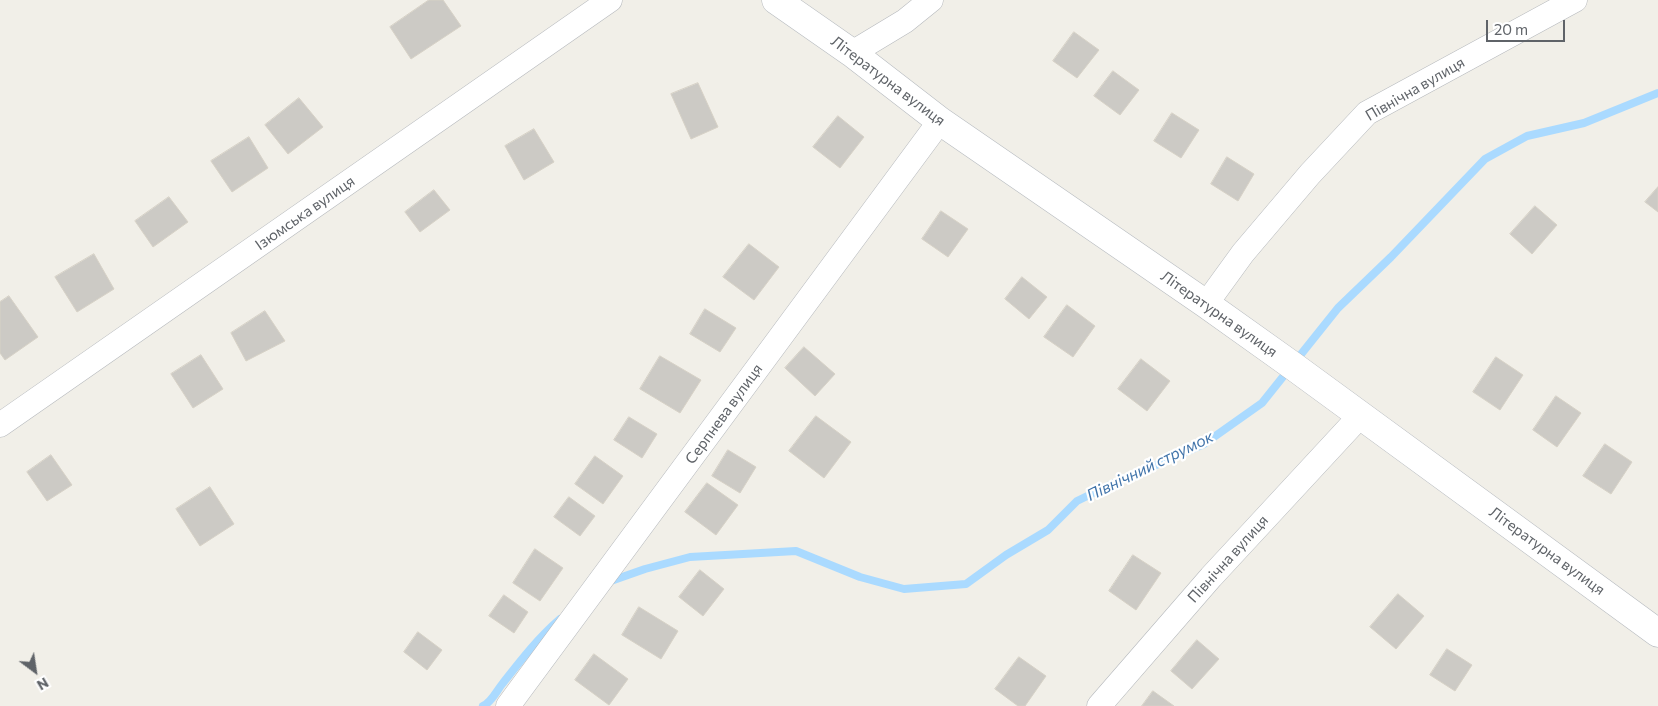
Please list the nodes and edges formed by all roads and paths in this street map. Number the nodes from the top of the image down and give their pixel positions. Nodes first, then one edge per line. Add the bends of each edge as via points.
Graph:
1 (610, 0) edge
2 (776, 0) edge
3 (931, 0) edge
4 (1574, 0) edge
5 (852, 53) junction
6 (940, 121) junction
7 (1206, 304) junction
8 (1361, 415) junction
9 (0, 425) edge
10 (1658, 633) edge
11 (508, 706) edge
12 (1099, 706) edge

1 - 9 street, Ізюмська вулиця
2 - 5 street, Літературна вулиця
3 - 5 street via 905,21
4 - 7 street, Північна вулиця via 1367,113 1243,253
5 - 6 street, Літературна вулиця
6 - 7 street, Літературна вулиця
6 - 11 street, Серпнева вулиця
7 - 8 street, Літературна вулиця
8 - 10 street, Літературна вулиця
8 - 12 street, Північна вулиця via 1211,577

